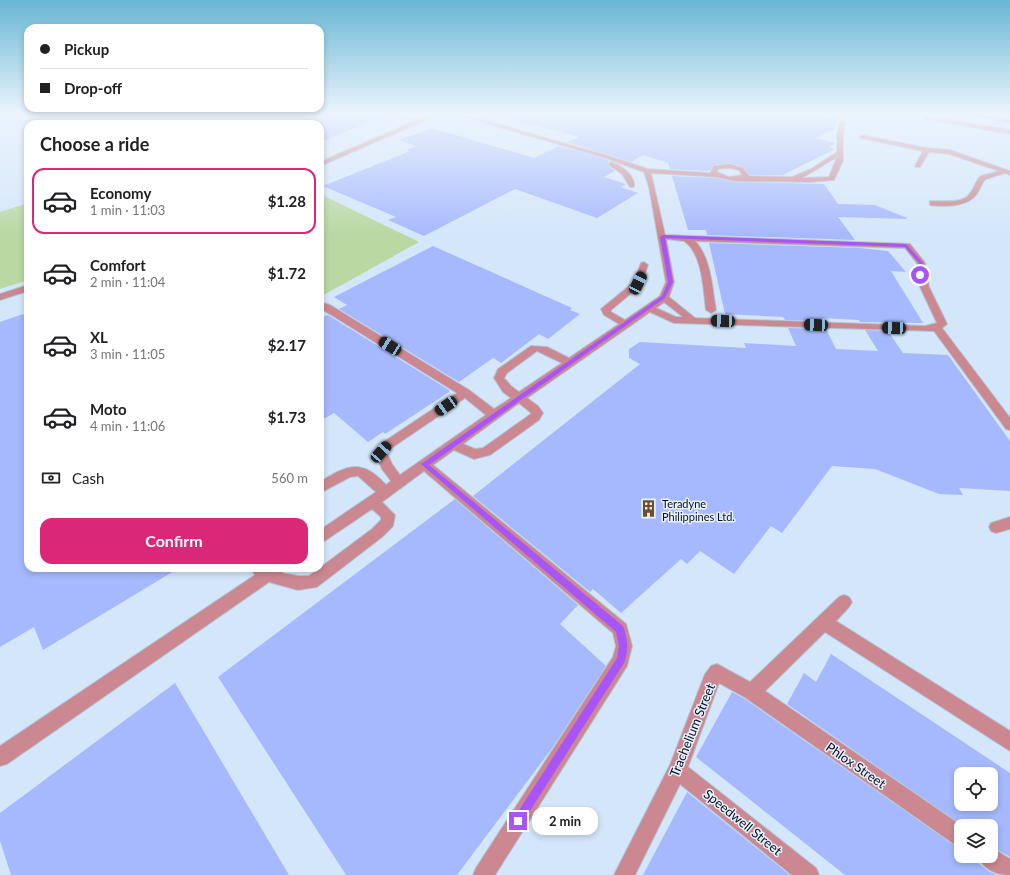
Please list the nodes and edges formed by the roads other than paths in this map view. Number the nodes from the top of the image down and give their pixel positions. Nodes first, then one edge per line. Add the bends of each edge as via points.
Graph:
1 (341, 155) edge
2 (579, 155) edge
3 (596, 155) edge
4 (837, 155) edge
5 (841, 155) edge
6 (924, 155) edge
7 (957, 155) edge
8 (324, 162) edge
9 (978, 163) junction
10 (918, 166) dead end
11 (647, 171) junction
12 (1008, 173) edge
13 (987, 174) junction
14 (717, 175) junction
15 (742, 178) junction
16 (792, 180) junction
17 (632, 186) dead end
18 (933, 203) dead end
19 (663, 237) junction
20 (687, 238) junction
21 (644, 265) dead end
22 (24, 289) edge
23 (0, 297) edge
24 (664, 297) junction
25 (324, 306) edge
26 (649, 308) junction
27 (712, 310) dead end
28 (692, 320) junction
29 (625, 324) junction
30 (938, 328) junction
31 (569, 363) junction
32 (465, 393) junction
33 (520, 396) junction
34 (494, 415) junction
35 (1010, 426) edge
36 (452, 444) junction
37 (424, 464) junction
38 (399, 482) junction
39 (324, 486) edge
40 (384, 492) junction
41 (372, 501) junction
42 (1010, 523) edge
43 (996, 527) dead end
44 (324, 535) edge
45 (266, 572) edge
46 (270, 572) edge
47 (844, 602) dead end
48 (824, 622) junction
49 (752, 692) junction
50 (1010, 742) edge
51 (0, 757) edge
52 (677, 770) junction
53 (954, 832) edge
54 (998, 863) edge
55 (1010, 871) edge
56 (626, 874) edge
57 (483, 875) edge
58 (809, 875) edge

1 - 8 street
2 - 17 street via 620,168
3 - 11 street
4 - 16 street
5 - 16 street via 832,179
6 - 10 street
7 - 9 street
9 - 12 street
9 - 13 street
11 - 14 street
11 - 19 street
12 - 13 street
13 - 18 street via 981,177 974,194 965,200 954,204
14 - 15 street via 729,179
14 - 15 street via 713,172 714,168 729,166 744,171 746,175
15 - 16 street
19 - 20 street
19 - 24 street via 670,282
20 - 27 street via 694,242 700,253
20 - 30 street via 906,246 921,263 920,275 924,290 942,324
21 - 29 street via 638,283 606,309
22 - 23 street
24 - 26 street
24 - 28 street
25 - 32 street
26 - 28 street via 674,320
26 - 29 street
28 - 30 street
29 - 31 street
30 - 35 street
31 - 33 street
31 - 33 street via 543,349 535,348 527,353 502,371 499,378 504,386
32 - 34 street
32 - 38 street via 386,446 381,452 386,466
33 - 34 street
33 - 36 street via 537,413 495,447 474,454
34 - 36 street
36 - 37 street
37 - 38 street
37 - 57 street via 620,629 624,646 621,660
38 - 40 street
39 - 40 street via 350,471 361,470 373,478
40 - 41 street
41 - 44 street
41 - 46 street via 388,515 388,522 378,533 312,582 302,584
42 - 43 street
45 - 51 street
47 - 48 street
48 - 49 street
48 - 50 street
49 - 52 street, Trachelium Street via 718,672 711,680
49 - 53 street, Phlox Street
52 - 56 street, Trachelium Street
52 - 58 street, Speedwell Street
54 - 55 street

